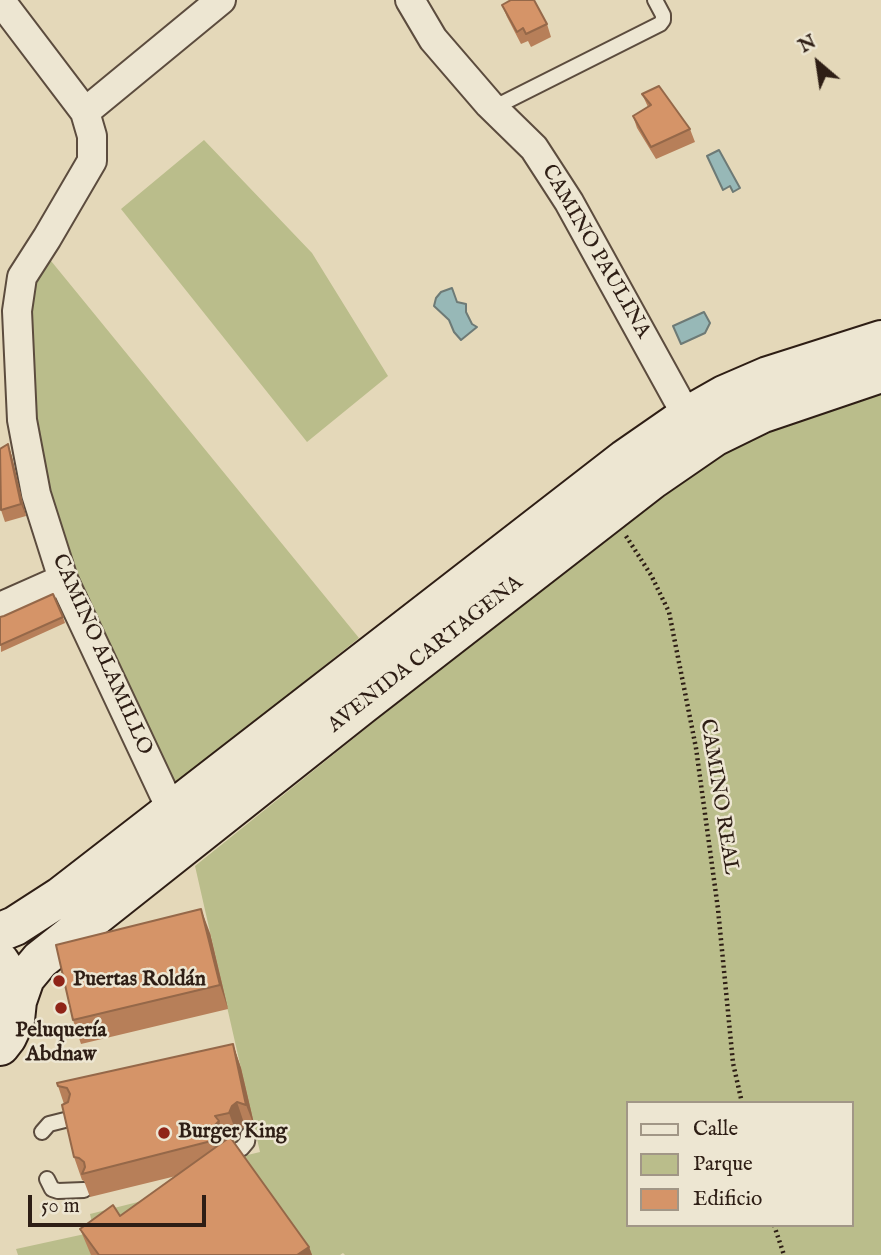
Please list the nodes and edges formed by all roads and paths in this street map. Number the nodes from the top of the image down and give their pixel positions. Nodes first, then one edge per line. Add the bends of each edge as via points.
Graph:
1 (0, 0) edge
2 (221, 0) edge
3 (410, 0) edge
4 (655, 0) edge
5 (493, 108) junction
6 (85, 113) junction
7 (881, 340) edge
8 (881, 373) edge
9 (687, 416) junction
10 (611, 512) junction
11 (63, 579) junction
12 (0, 607) edge
13 (172, 811) junction
14 (0, 932) edge
15 (0, 962) edge
16 (17, 1001) junction
17 (0, 1046) edge
18 (742, 1101) edge
19 (69, 1119) edge
20 (42, 1132) dead end
21 (242, 1136) dead end
22 (230, 1154) edge
23 (47, 1179) dead end
24 (84, 1190) edge
25 (775, 1227) edge
26 (783, 1255) edge

1 - 6 street, CAMINO ALAMILLO
2 - 6 street
3 - 5 street, CAMINO PAULINA via 433,39
4 - 5 lane via 663,15 660,24
5 - 9 street, CAMINO PAULINA via 534,148 569,202
6 - 11 street, CAMINO ALAMILLO via 92,136 92,161 22,277 17,311 22,419 36,494
7 - 9 main road, AVENIDA CARTAGENA via 768,376
8 - 10 main road, AVENIDA CARTAGENA via 763,413 713,438
9 - 13 main road, AVENIDA CARTAGENA
10 - 16 main road, AVENIDA CARTAGENA via 40,960 25,978
10 - 18 path, CAMINO REAL via 669,611 696,748 733,1063
11 - 12 street
11 - 13 street, CAMINO ALAMILLO
13 - 14 main road, AVENIDA CARTAGENA via 60,897
15 - 16 main road via 13,982
16 - 17 main road, AVENIDA CARTAGENA via 10,1031
19 - 20 lane via 49,1124
21 - 22 lane
23 - 24 lane via 58,1191
25 - 26 path

